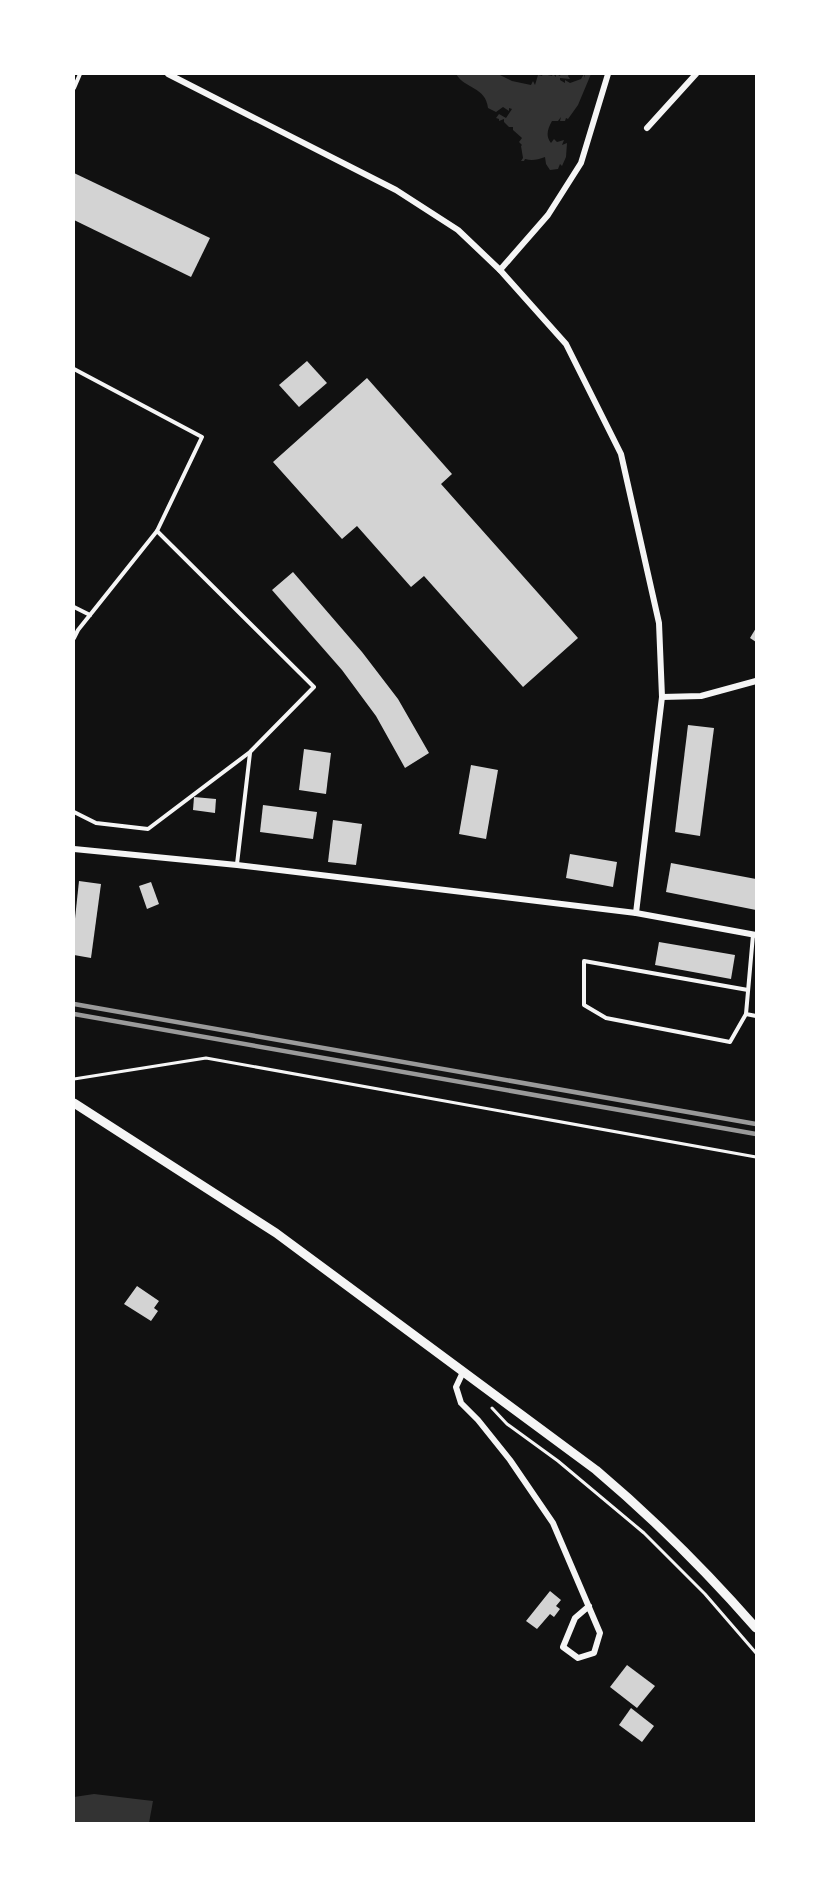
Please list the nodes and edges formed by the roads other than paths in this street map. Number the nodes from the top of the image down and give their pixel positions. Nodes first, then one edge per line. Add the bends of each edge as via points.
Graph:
1 (80, 74) edge
2 (168, 74) edge
3 (608, 74) edge
4 (696, 74) edge
5 (74, 88) edge
6 (647, 128) dead end
7 (500, 270) junction
8 (74, 369) edge
9 (157, 531) junction
10 (74, 607) edge
11 (90, 615) junction
12 (74, 638) edge
13 (756, 681) edge
14 (662, 697) junction
15 (250, 752) junction
16 (74, 812) edge
17 (74, 849) edge
18 (237, 865) junction
19 (636, 913) junction
20 (755, 935) edge
21 (748, 990) junction
22 (746, 1014) junction
23 (756, 1016) edge
24 (74, 1103) edge
25 (463, 1372) junction
26 (589, 1606) junction
27 (756, 1628) edge

1 - 5 lane
2 - 7 street via 396,190 458,230
3 - 7 street via 581,163 548,214
4 - 6 street
7 - 14 street via 566,344 621,454 659,623
8 - 9 lane via 202,437
9 - 11 lane
9 - 15 lane via 314,687
10 - 11 lane
11 - 12 lane
13 - 14 street via 701,696
14 - 19 street
15 - 16 lane via 148,829 96,823
15 - 18 lane
17 - 18 street
18 - 19 street
19 - 20 street
20 - 21 lane
21 - 22 lane
21 - 22 lane via 584,961 584,1005 606,1018 730,1042
22 - 23 lane
24 - 25 street via 276,1233
25 - 26 street via 456,1387 461,1403 510,1460 553,1523
25 - 27 street via 630,1498 688,1553
26 - 26 street via 575,1618 563,1647 578,1658 594,1653 600,1633

